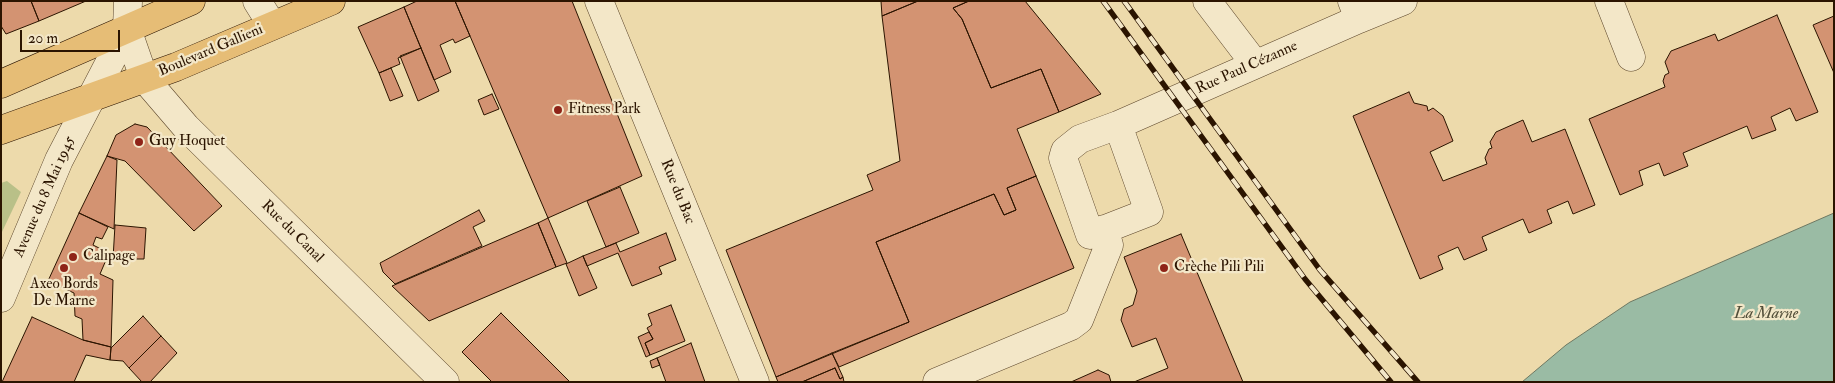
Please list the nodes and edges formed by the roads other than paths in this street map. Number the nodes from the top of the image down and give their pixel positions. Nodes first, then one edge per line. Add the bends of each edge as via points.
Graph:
1 (128, 1) edge
2 (191, 1) edge
3 (257, 1) edge
4 (330, 1) edge
5 (599, 1) edge
6 (1206, 1) edge
7 (1403, 1) edge
8 (1608, 1) edge
9 (1356, 10) edge
10 (272, 25) junction
11 (127, 29) junction
12 (1631, 57) dead end
13 (1255, 64) junction
14 (144, 78) junction
15 (1, 84) edge
16 (90, 97) junction
17 (1118, 125) junction
18 (1, 130) edge
19 (1104, 229) junction
20 (1, 298) edge
21 (445, 382) edge
22 (755, 382) edge
23 (937, 382) edge

1 - 11 street
2 - 11 main road
3 - 10 street
4 - 10 main road, Boulevard Gallieni
5 - 22 street, Rue du Bac
6 - 13 street
7 - 9 street, Rue Paul Cézanne
8 - 12 street
9 - 13 street, Rue Paul Cézanne
10 - 14 main road, Boulevard Gallieni
11 - 14 street
11 - 15 main road
11 - 16 street
13 - 17 street, Rue Paul Cézanne
14 - 16 main road, Boulevard Gallieni
14 - 21 street, Rue du Canal via 186,127
16 - 18 main road, Boulevard Gallieni
16 - 20 street, Avenue du 8 Mai 1945 via 59,160
17 - 19 street via 1149,212
17 - 19 street, Rue Paul Cézanne via 1080,139 1065,152 1063,158 1090,235
19 - 23 street via 1109,245 1079,320

